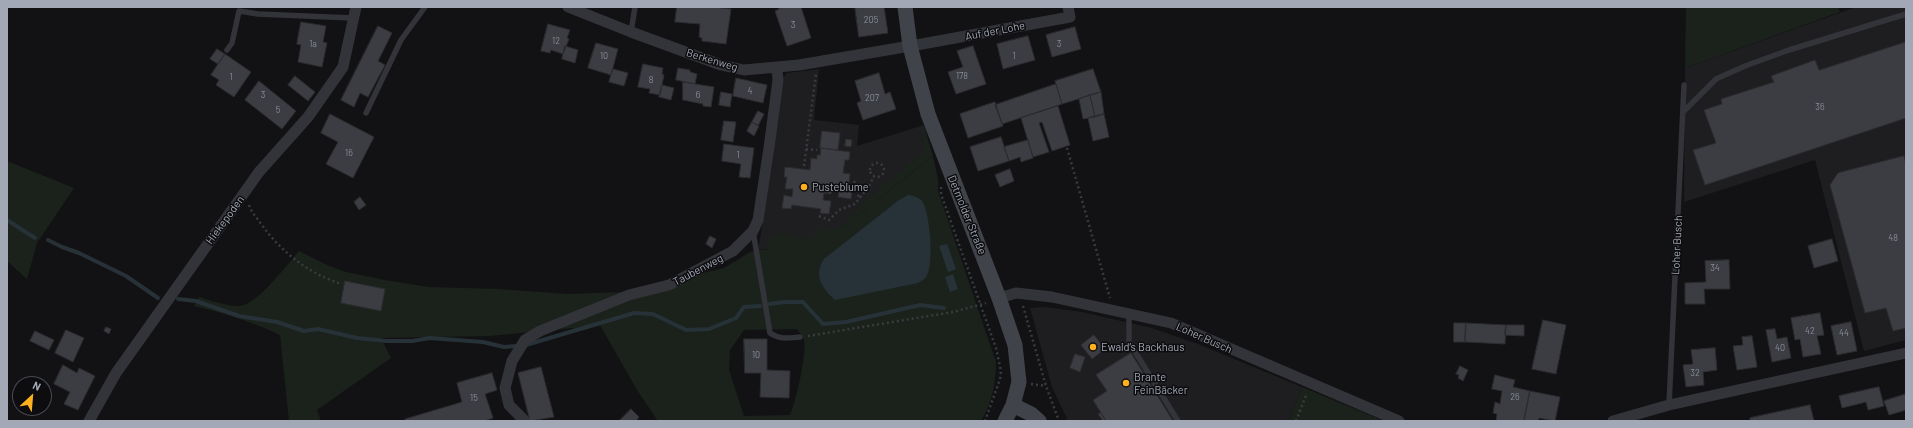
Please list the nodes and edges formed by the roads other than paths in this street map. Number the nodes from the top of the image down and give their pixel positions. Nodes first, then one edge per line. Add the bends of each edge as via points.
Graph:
1 (425, 7) edge
2 (568, 7) edge
3 (635, 7) edge
4 (905, 7) edge
5 (1068, 7) edge
6 (354, 12) edge
7 (1906, 14) edge
8 (631, 32) junction
9 (910, 46) junction
10 (227, 50) dead end
11 (777, 68) junction
12 (1684, 85) dead end
13 (1683, 112) junction
14 (366, 113) dead end
15 (753, 231) junction
16 (1000, 298) junction
17 (1129, 313) junction
18 (800, 337) road end
19 (1906, 353) edge
20 (1012, 405) junction
21 (1669, 405) junction
22 (89, 421) edge
23 (525, 421) edge
24 (1005, 421) edge
25 (1039, 421) edge
26 (1178, 421) edge
27 (1399, 421) edge
28 (1613, 421) edge

1 - 14 lane via 402,40
2 - 8 street, Berkenweg
3 - 8 lane
4 - 9 main road, Detmolder Straße
5 - 9 street, Auf der Lohe via 1070,16
6 - 10 lane, Hiekepoden via 258,14 239,11 232,43
6 - 22 street, Hiekepoden via 343,67 308,117 259,172 116,373
7 - 13 lane via 1745,66 1716,79
8 - 11 street, Berkenweg via 721,65 744,70
9 - 11 street, Berkenweg
9 - 16 main road, Detmolder Straße via 928,114
11 - 15 street, Taubenweg via 778,80 769,148 758,220
12 - 13 lane, Loher Busch
13 - 21 lane, Loher Busch
15 - 18 lane via 770,333 776,338
15 - 23 street, Taubenweg via 733,251 669,285 629,294 540,331 525,340 512,361 505,388 509,405
16 - 17 street, Loher Busch via 1016,293 1052,297
16 - 20 main road, Detmolder Straße via 1018,362 1019,382
17 - 26 lane via 1129,342
17 - 27 street, Loher Busch via 1171,323
19 - 21 street
20 - 24 main road, Detmolder Straße
20 - 25 main road
21 - 28 street

